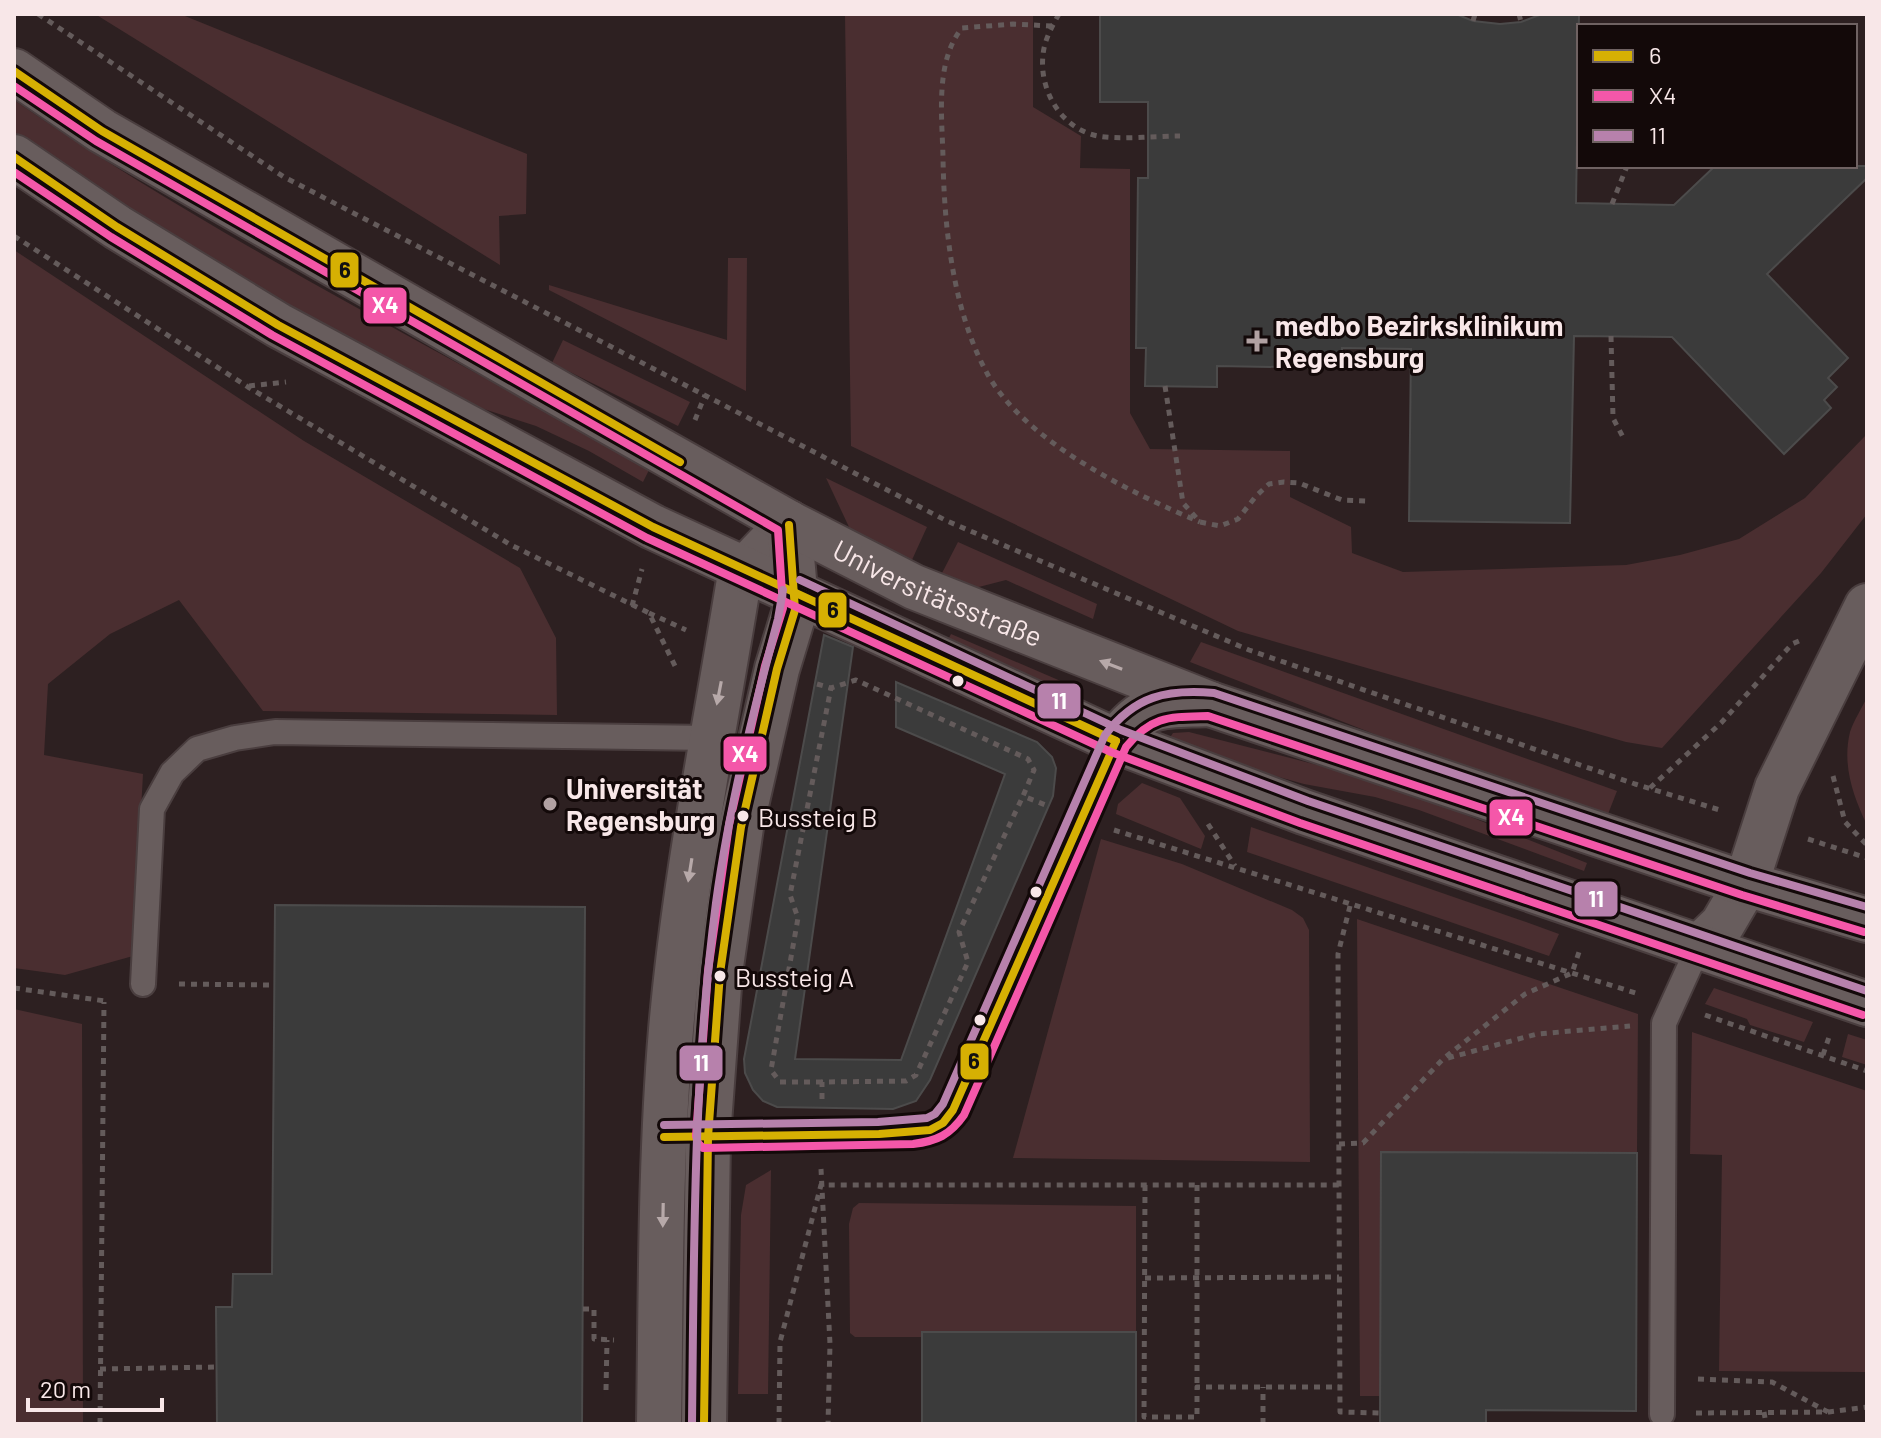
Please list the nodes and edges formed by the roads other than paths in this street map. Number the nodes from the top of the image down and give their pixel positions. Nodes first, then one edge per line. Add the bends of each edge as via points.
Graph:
1 (14, 71) edge
2 (14, 157) edge
3 (789, 523) junction
4 (745, 569) junction
5 (795, 591) junction
6 (1863, 611) edge
7 (1210, 704) junction
8 (711, 738) junction
9 (1116, 741) junction
10 (1746, 884) junction
11 (1867, 920) edge
12 (1698, 948) junction
13 (143, 984) road end
14 (1867, 1004) edge
15 (664, 1137) junction
16 (708, 1137) junction
17 (1662, 1414) road end
18 (659, 1424) edge
19 (704, 1424) edge

1 - 3 street, Universitätsstraße via 102,131
2 - 4 street, Universitätsstraße via 278,325 653,527
3 - 4 street
3 - 5 street
7 -> 3 street, Universitätsstraße via 914,587
4 - 5 street, Universitätsstraße
4 -> 8 street
5 - 9 street, Universitätsstraße
5 - 16 street via 729,902
6 - 10 street via 1777,788
7 - 9 street, Universitätsstraße via 1157,707 1133,718
7 - 10 street, Universitätsstraße
8 - 13 lane via 275,732 197,749 172,773 152,809
8 -> 15 street via 682,922
9 - 12 street, Universitätsstraße
9 - 16 lane via 943,1123 902,1133
10 - 11 street, Universitätsstraße
10 - 12 street via 1722,925
12 - 14 street, Universitätsstraße
12 - 17 lane via 1668,1013
15 - 16 street
15 -> 18 street
16 - 19 street

